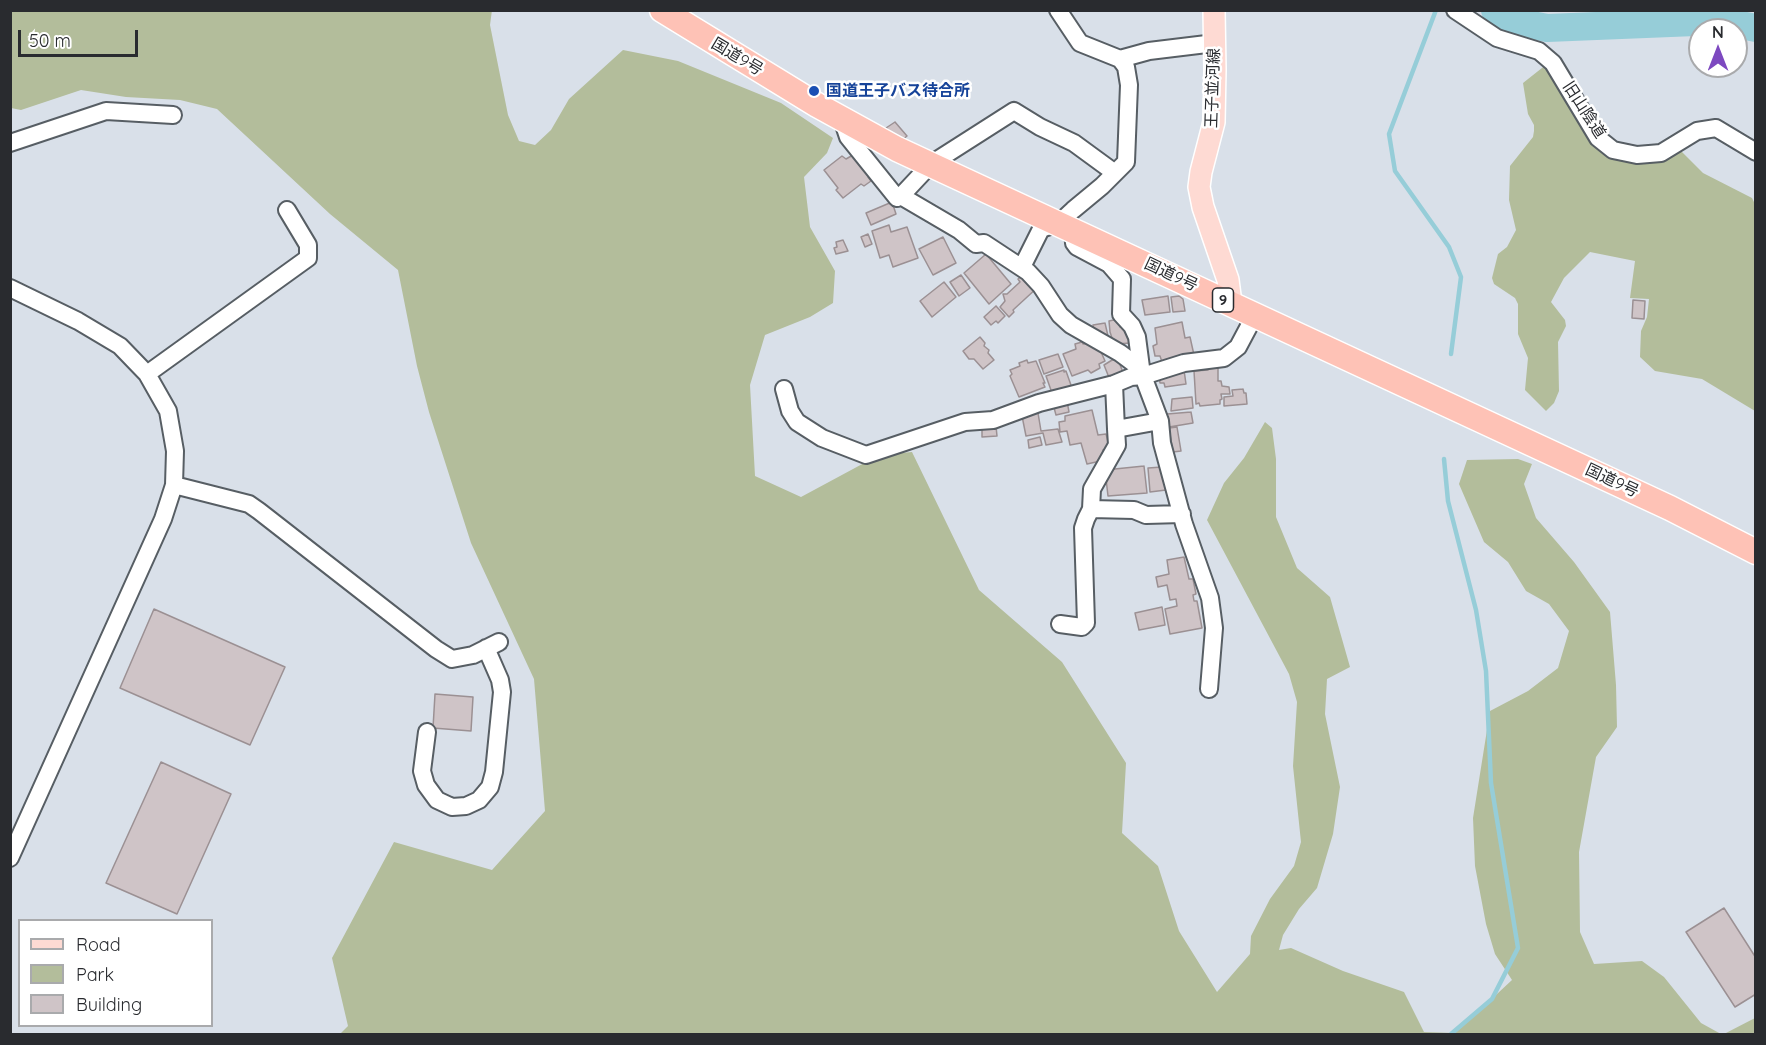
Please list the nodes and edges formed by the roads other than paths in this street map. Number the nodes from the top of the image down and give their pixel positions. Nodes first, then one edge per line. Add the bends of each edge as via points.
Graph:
1 (662, 10) edge
2 (1058, 10) edge
3 (1214, 10) edge
4 (1455, 10) edge
5 (1215, 44) junction
6 (1120, 59) junction
7 (173, 115) dead end
8 (842, 119) junction
9 (10, 143) edge
10 (1755, 152) edge
11 (931, 164) junction
12 (1115, 173) junction
13 (900, 202) junction
14 (287, 210) dead end
15 (1066, 226) junction
16 (1022, 267) junction
17 (10, 288) edge
18 (1231, 303) junction
19 (1255, 315) junction
20 (147, 374) junction
21 (1143, 376) junction
22 (1114, 384) junction
23 (784, 389) dead end
24 (1160, 421) junction
25 (1116, 429) junction
26 (174, 485) junction
27 (1091, 509) junction
28 (1182, 514) junction
29 (1755, 552) edge
30 (1060, 624) dead end
31 (1209, 689) dead end
32 (427, 732) dead end
33 (10, 858) edge

1 - 8 highway, 国道9号 / 9
2 - 6 street via 1080,43
3 - 5 main road, 王子並河線
4 - 10 street, 旧山陰道 via 1497,38 1539,51 1553,63 1598,138 1613,150 1637,155 1660,153 1696,131 1716,128
5 - 6 street via 1149,51
5 - 18 main road, 王子並河線 via 1214,122 1201,172 1200,200 1228,280
6 - 12 street via 1126,67 1129,85 1126,162
7 - 9 street via 106,111
8 - 11 highway, 国道9号 / 9
8 - 13 street via 848,137
11 - 12 street via 1014,111 1074,143
11 - 13 street
11 - 15 highway, 国道9号 / 9
12 - 15 street
13 - 16 street via 959,230 976,244 984,243
14 - 20 street via 308,245 308,258
15 - 16 street via 1041,229
15 - 18 highway, 国道9号 / 9
15 - 21 street via 1077,248 1109,264 1122,279 1121,314 1137,337
16 - 21 street via 1036,278 1071,325 1120,352
17 - 20 street via 120,346
18 - 19 highway, 国道9号 / 9
19 - 21 street via 1238,347 1224,358 1184,363
19 - 29 highway, 国道9号 / 9 via 1670,508
20 - 26 street via 168,411 176,452
21 - 22 street
21 - 24 street
22 - 23 street via 1054,398 993,420 965,422 866,455 822,438 797,422
22 - 25 street
24 - 25 street
24 - 28 street via 1162,443
25 - 27 street via 1117,445 1092,489
26 - 32 street via 249,504 452,659 473,656 493,645 502,692 494,772 490,786 479,800 452,807 437,800 422,771
26 - 33 street via 163,519
27 - 28 street
27 - 30 street via 1083,528 1086,623 1082,627
28 - 31 street via 1210,598 1214,628

